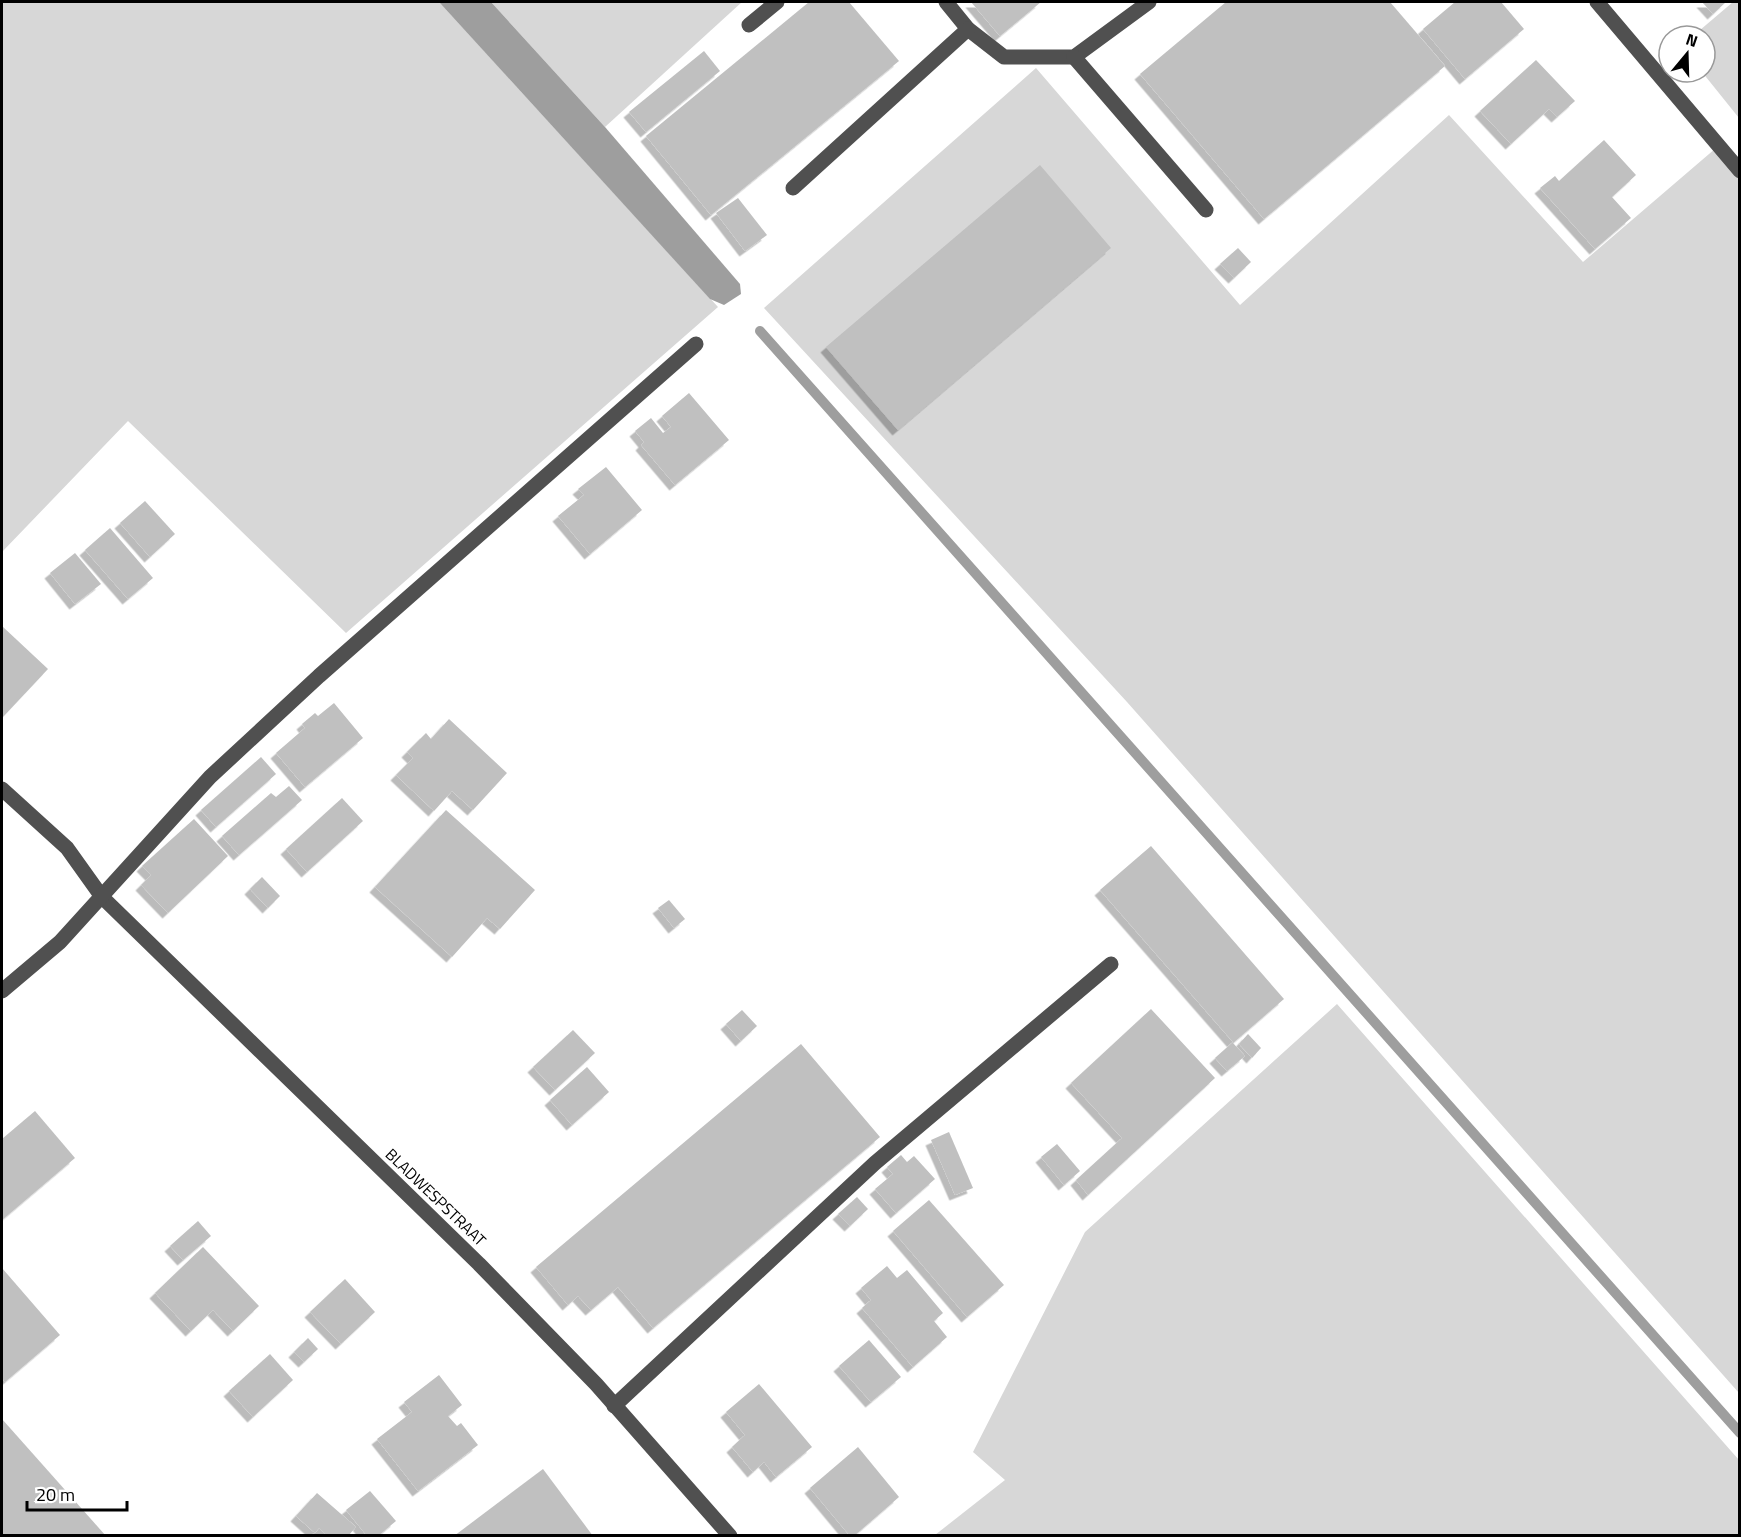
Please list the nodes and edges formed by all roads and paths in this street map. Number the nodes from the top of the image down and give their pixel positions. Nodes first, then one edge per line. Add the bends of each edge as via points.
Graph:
1 (777, 2) edge
2 (946, 2) edge
3 (1149, 2) edge
4 (1597, 2) edge
5 (749, 25) dead end
6 (968, 29) junction
7 (1074, 57) junction
8 (1740, 171) edge
9 (793, 188) dead end
10 (1206, 210) dead end
11 (696, 345) dead end
12 (2, 789) edge
13 (102, 897) junction
14 (1111, 964) dead end
15 (2, 991) edge
16 (614, 1406) junction
17 (730, 1536) edge

1 - 5 street
2 - 6 street
3 - 7 street
4 - 8 street
6 - 7 street via 1004,57
6 - 9 street
7 - 10 street
11 - 13 street via 319,676 210,777
12 - 13 street, BLADWESPSTRAAT via 67,848
13 - 15 street via 60,942
13 - 16 street, BLADWESPSTRAAT via 479,1264
14 - 16 street via 875,1163
16 - 17 street, BLADWESPSTRAAT

